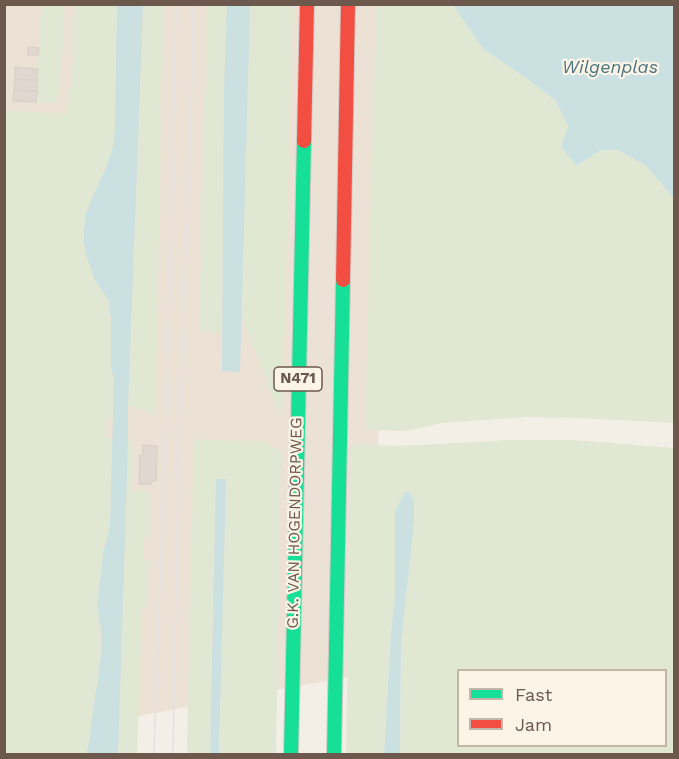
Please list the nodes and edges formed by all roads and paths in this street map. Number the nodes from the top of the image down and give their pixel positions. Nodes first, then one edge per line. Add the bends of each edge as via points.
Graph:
1 (307, 4) edge
2 (348, 4) edge
3 (291, 754) edge
4 (334, 754) edge

1 - 3 main road, G.K. VAN HOGENDORPWEG / N471
2 - 4 main road, N471

